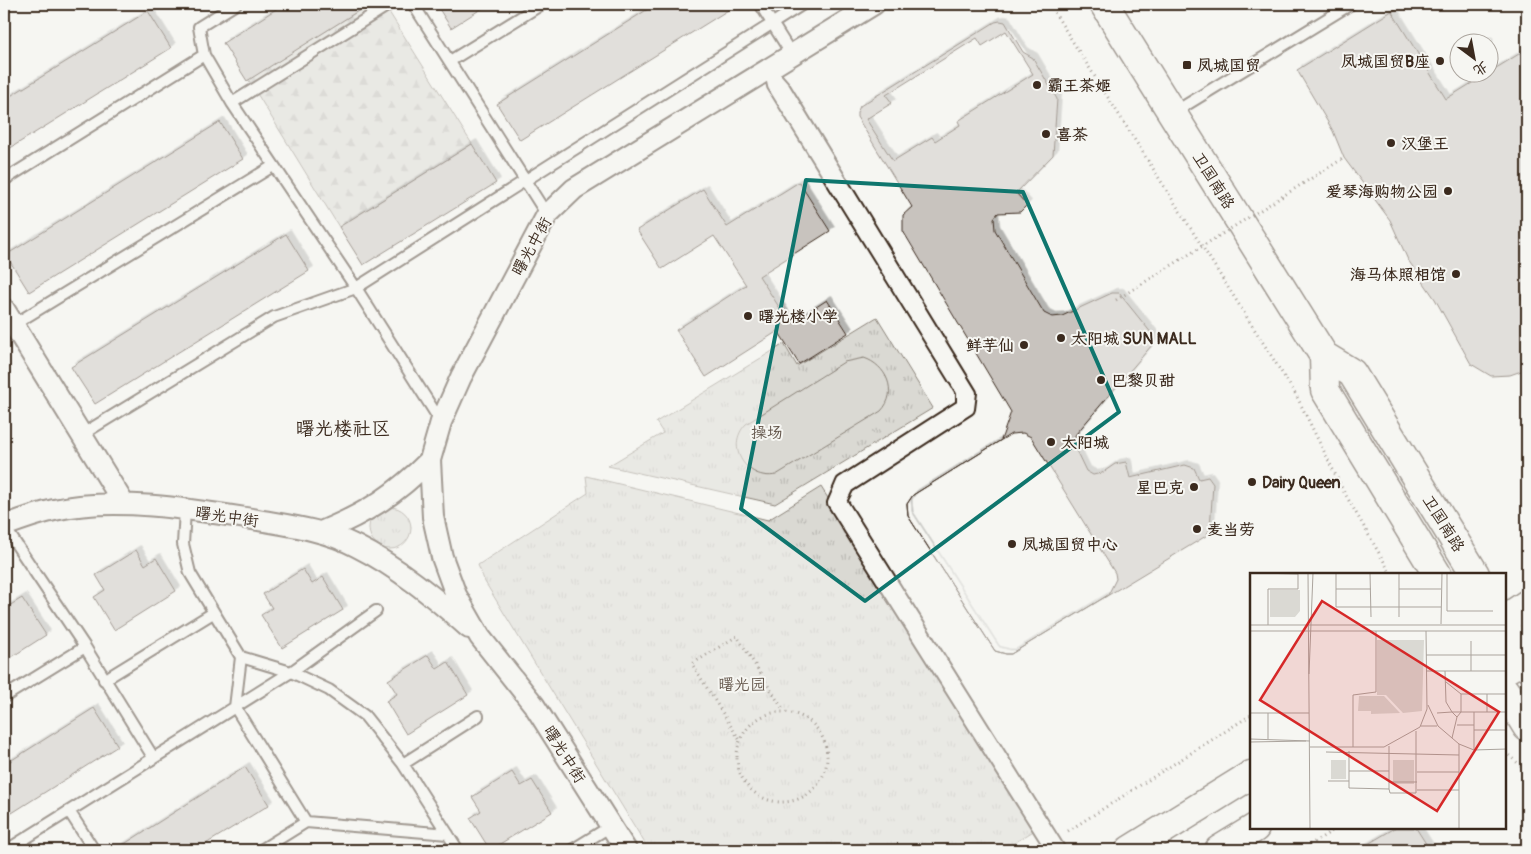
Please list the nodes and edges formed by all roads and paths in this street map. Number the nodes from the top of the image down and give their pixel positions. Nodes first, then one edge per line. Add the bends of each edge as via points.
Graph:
1 (236, 4) edge
2 (390, 4) edge
3 (413, 4) edge
4 (542, 4) edge
5 (760, 4) edge
6 (803, 4) edge
7 (874, 4) edge
8 (1049, 4) edge
9 (1104, 4) edge
10 (1351, 4) edge
11 (772, 23) junction
12 (204, 55) junction
13 (792, 55) junction
14 (450, 61) junction
15 (769, 69) junction
16 (232, 102) junction
17 (1173, 113) junction
18 (1344, 158) dead end
19 (273, 166) junction
20 (4, 180) edge
21 (526, 180) junction
22 (547, 215) junction
23 (356, 288) junction
24 (1116, 300) dead end
25 (8, 317) edge
26 (1324, 356) junction
27 (441, 422) junction
28 (82, 435) junction
29 (430, 460) junction
30 (124, 504) junction
31 (185, 510) junction
32 (4, 526) edge
33 (323, 532) junction
34 (1390, 573) edge
35 (1436, 573) edge
36 (1474, 573) edge
37 (1527, 604) edge
38 (376, 611) dead end
39 (213, 613) junction
40 (1506, 618) edge
41 (1506, 629) edge
42 (480, 637) junction
43 (85, 647) junction
44 (241, 658) junction
45 (1520, 663) edge
46 (291, 672) junction
47 (104, 680) junction
48 (1506, 692) edge
49 (4, 697) edge
50 (235, 707) junction
51 (784, 711) junction
52 (478, 716) dead end
53 (1250, 716) edge
54 (1527, 727) edge
55 (739, 739) junction
56 (1506, 753) edge
57 (154, 757) junction
58 (403, 764) junction
59 (1527, 770) edge
60 (1250, 776) edge
61 (69, 811) junction
62 (306, 822) junction
63 (611, 826) junction
64 (1253, 829) edge
65 (1335, 829) edge
66 (448, 834) junction
67 (1054, 839) junction
68 (7, 850) edge
69 (94, 850) edge
70 (261, 850) edge
71 (458, 850) edge
72 (572, 850) edge
73 (626, 850) edge
74 (1052, 850) edge
75 (1060, 850) edge
76 (1130, 850) edge
77 (1219, 850) edge
78 (1301, 850) edge

1 - 12 lane via 199,27
2 - 16 lane
3 - 14 lane
4 - 14 lane
5 - 11 lane
6 - 11 lane
7 - 13 street, 曙光中街
8 - 34 path via 1296,395 1344,492
9 - 17 main road, 卫国南路
10 - 17 lane
11 - 13 lane
11 - 21 lane
12 - 16 lane
12 - 20 lane
13 - 15 street, 曙光中街
14 - 21 lane
15 - 22 street, 曙光中街 via 574,189
15 - 67 lane via 783,85 971,393 969,409 848,487 842,501
15 - 74 lane via 773,86 962,392 962,405 842,482 833,503
16 - 19 lane
17 - 26 main road, 卫国南路
18 - 24 path, bridge
19 - 23 lane
19 - 25 lane
21 - 22 lane
21 - 23 lane
22 - 27 street, 曙光中街
23 - 27 lane
23 - 28 lane via 274,317
25 - 28 street
26 - 35 main road, 卫国南路 via 1324,390
26 - 36 main road, 卫国南路 via 1352,373
27 - 29 street, 曙光中街
28 - 30 street
29 - 33 street via 405,485 360,515
29 - 42 street, 曙光中街 via 433,517 442,557 456,594
30 - 31 street, 曙光中街
30 - 32 street, 曙光中街 via 55,510
31 - 33 street, 曙光中街
31 - 39 lane via 183,544 190,573
32 - 43 lane
33 - 42 street, 曙光中街 via 356,546 426,590
37 - 40 main road
38 - 46 lane
39 - 44 lane
39 - 47 lane
41 - 45 main road
42 - 63 street, 曙光中街 via 534,705
43 - 47 lane
43 - 49 lane
44 - 46 lane
44 - 50 lane
46 - 50 lane
46 - 58 lane via 329,690 365,716
47 - 57 lane
48 - 54 main road
50 - 57 lane
50 - 62 lane
51 - 55 path via 770,712 757,718
51 - 55 path via 737,636 699,659 692,664
51 - 55 path via 799,714 812,722 822,734 827,749 822,779 806,795 784,802 769,801 755,794 737,769
52 - 58 lane
53 - 67 path
56 - 59 path
57 - 61 lane
58 - 66 lane
60 - 76 main road
61 - 68 lane
61 - 69 lane
62 - 66 lane
62 - 70 lane
63 - 72 lane
63 - 73 street, 曙光中街
64 - 77 main road
65 - 78 path
66 - 71 lane
67 - 75 lane

